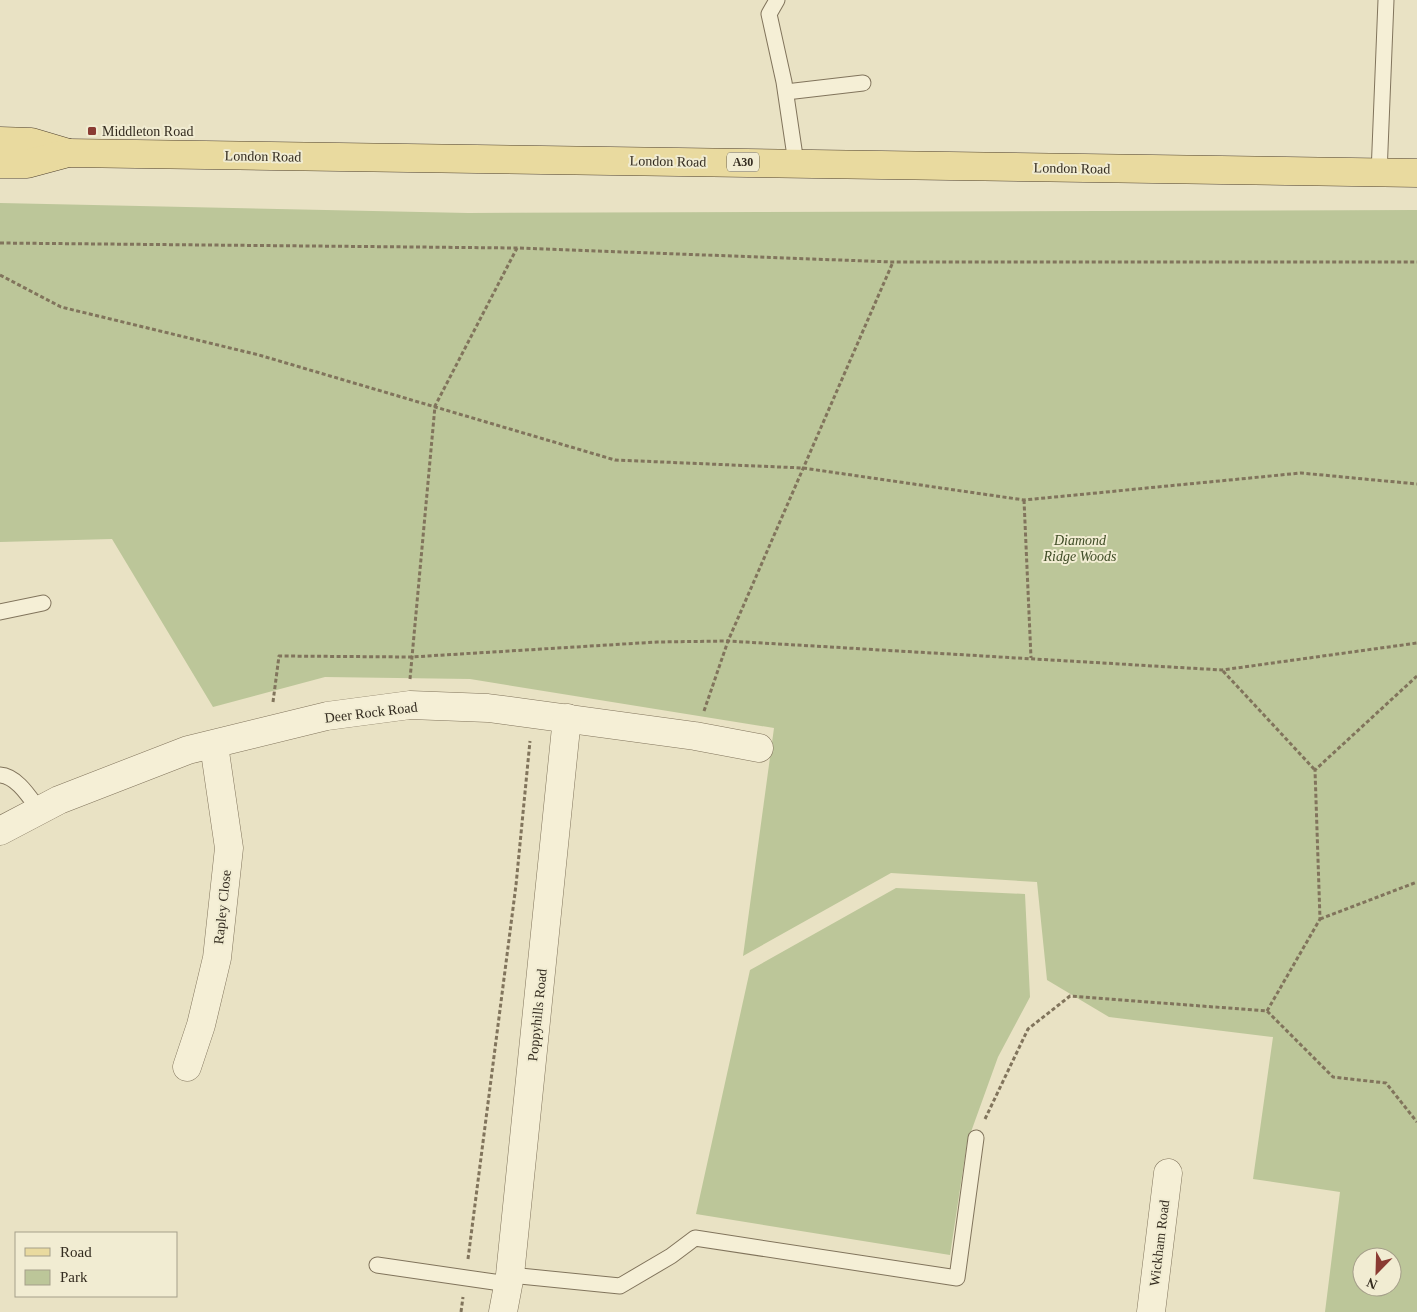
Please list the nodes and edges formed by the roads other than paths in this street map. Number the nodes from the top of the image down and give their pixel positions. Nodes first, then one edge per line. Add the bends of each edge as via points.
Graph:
1 (776, 0) edge
2 (1386, 0) edge
3 (862, 83) dead end
4 (786, 92) junction
5 (0, 141) edge
6 (68, 153) junction
7 (796, 163) junction
8 (0, 164) edge
9 (1417, 173) edge
10 (1380, 174) junction
11 (43, 603) dead end
12 (0, 612) edge
13 (567, 718) junction
14 (214, 745) junction
15 (759, 748) dead end
16 (0, 774) edge
17 (39, 810) junction
18 (0, 831) edge
19 (187, 1067) dead end
20 (976, 1138) road end
21 (1168, 1173) dead end
22 (377, 1265) dead end
23 (509, 1280) junction
24 (503, 1312) edge
25 (1151, 1312) edge

1 - 4 lane via 770,14
2 - 10 lane
3 - 4 lane
4 - 7 lane
5 - 6 main road, London Road / A30 via 31,142
6 - 7 main road, London Road / A30
6 - 8 main road, London Road / A30 via 27,164
7 - 10 main road, London Road / A30
9 - 10 main road, London Road / A30
11 - 12 lane
13 - 14 street, Deer Rock Road via 488,708 410,705 327,716
13 - 15 street, Deer Rock Road
13 - 23 street, Poppyhills Road
14 - 17 street, Deer Rock Road via 188,750
14 - 19 street, Rapley Close via 229,848 217,958
16 - 17 lane via 18,784
17 - 18 street, Deer Rock Road
20 - 23 lane via 957,1278 695,1238 620,1286
21 - 25 street, Wickham Road
22 - 23 lane via 466,1278
23 - 24 street, Poppyhills Road

